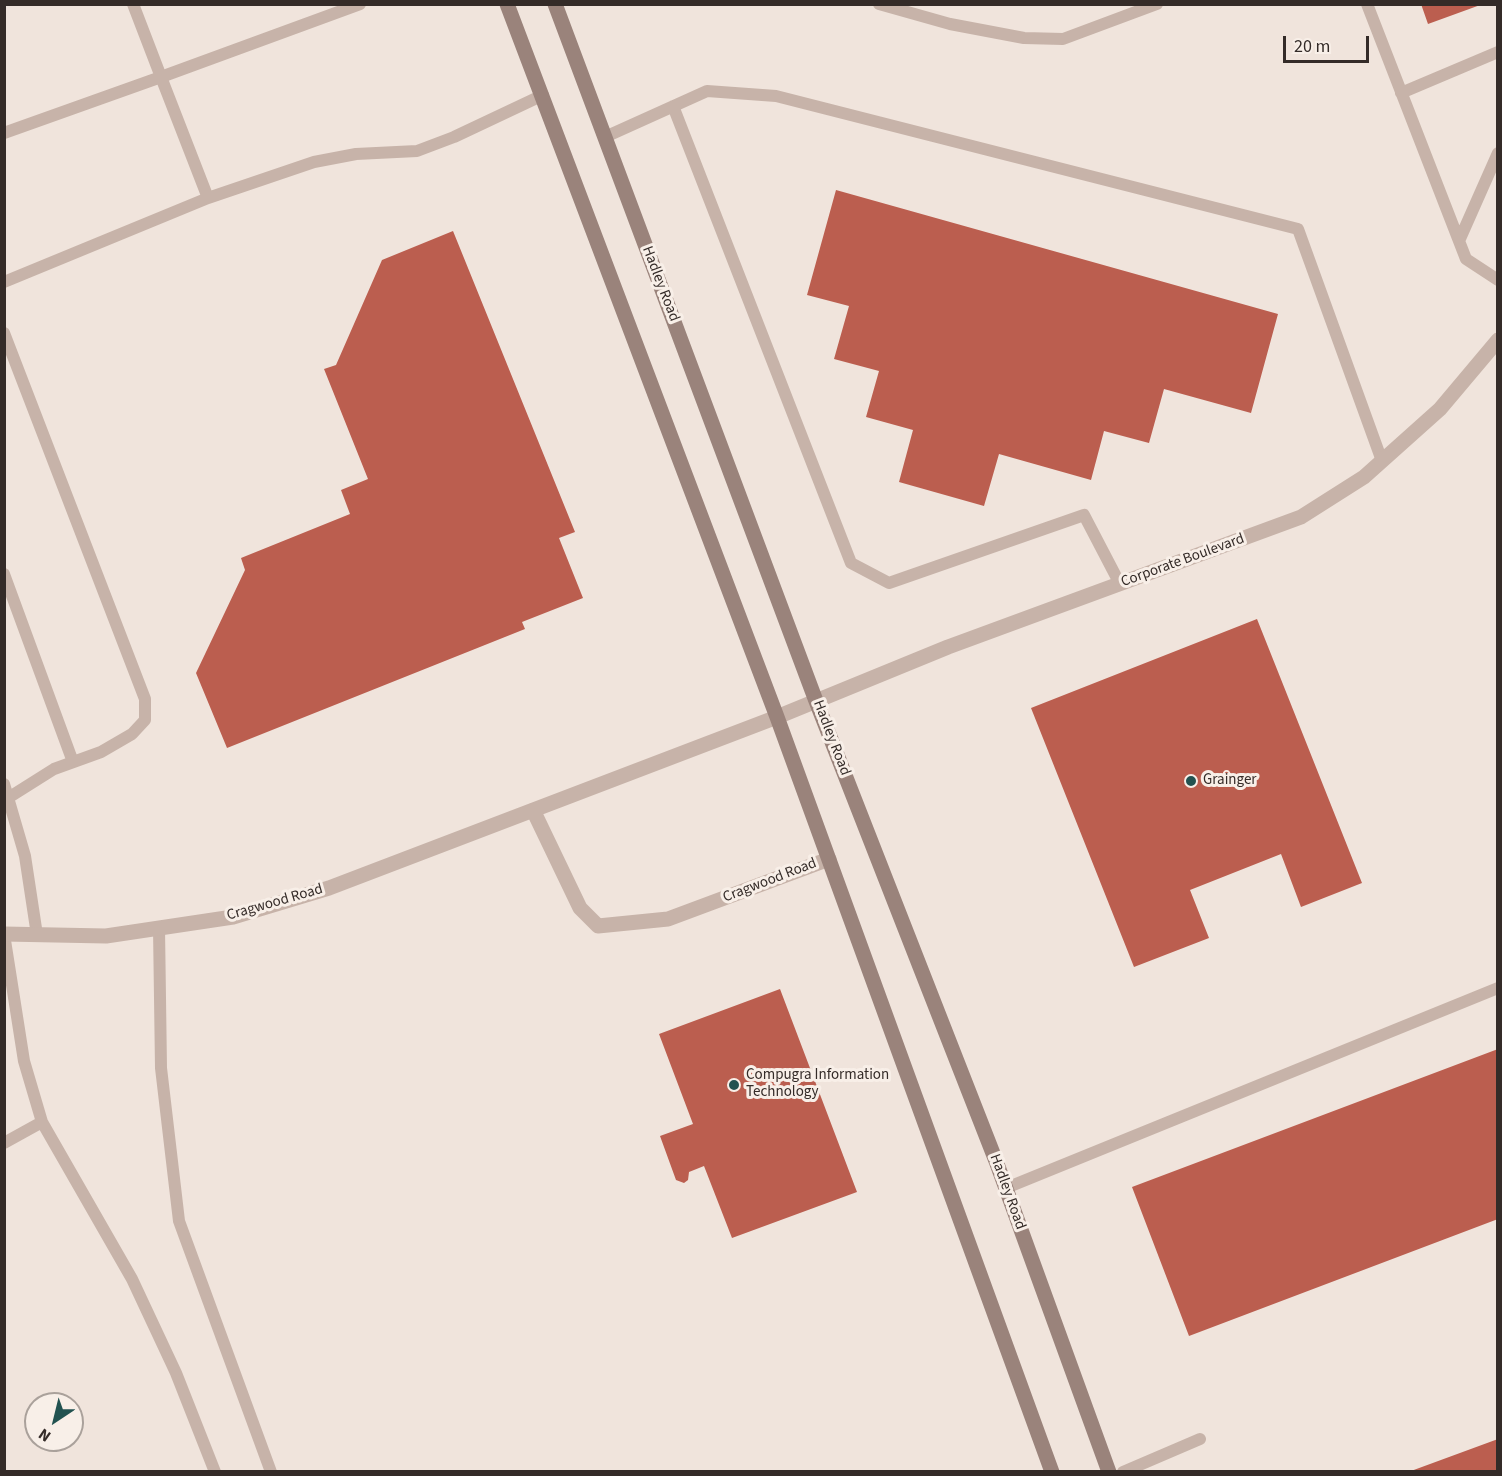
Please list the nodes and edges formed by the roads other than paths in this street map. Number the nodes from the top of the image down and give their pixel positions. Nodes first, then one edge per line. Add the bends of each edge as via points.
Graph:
1 (133, 4) edge
2 (360, 4) edge
3 (507, 4) edge
4 (555, 4) edge
5 (879, 4) edge
6 (1157, 4) edge
7 (1367, 4) edge
8 (1497, 52) edge
9 (161, 77) junction
10 (1401, 93) junction
11 (543, 95) junction
12 (673, 106) junction
13 (4, 133) edge
14 (605, 137) junction
15 (1497, 153) edge
16 (208, 198) junction
17 (1459, 240) junction
18 (1497, 280) edge
19 (4, 282) edge
20 (4, 333) edge
21 (1497, 340) edge
22 (1382, 461) junction
23 (4, 574) edge
24 (1120, 584) junction
25 (816, 701) junction
26 (777, 717) junction
27 (73, 762) junction
28 (4, 784) edge
29 (8, 798) junction
30 (533, 810) junction
31 (829, 859) junction
32 (159, 928) junction
33 (4, 934) edge
34 (37, 935) junction
35 (1497, 988) edge
36 (42, 1122) junction
37 (4, 1143) edge
38 (1006, 1188) junction
39 (1200, 1439) dead end
40 (215, 1472) edge
41 (271, 1472) edge
42 (1052, 1472) edge
43 (1109, 1472) edge
44 (1124, 1472) edge

1 - 9 lane
2 - 9 lane
3 - 11 main road
4 - 14 main road, Hadley Road
5 - 6 lane via 950,24 1024,38 1063,39
7 - 10 lane
8 - 10 lane
9 - 13 lane
9 - 16 lane
10 - 17 lane
11 - 16 lane via 417,151 356,154 314,162
11 - 26 main road
12 - 14 lane
12 - 22 lane via 707,91 776,96 1298,229
12 - 24 lane via 850,563 889,583 1084,514
14 - 25 main road, Hadley Road
15 - 17 lane
16 - 19 lane
17 - 18 lane via 1466,259
20 - 27 lane via 145,699 145,720 132,734
21 - 22 street, Corporate Boulevard via 1440,409
22 - 24 street, Corporate Boulevard via 1364,477 1300,517
23 - 27 lane
24 - 25 street, Corporate Boulevard
25 - 26 street, Cragwood Road
25 - 38 main road, Hadley Road
26 - 30 street, Cragwood Road
26 - 31 main road
27 - 29 lane
28 - 29 lane
29 - 34 lane via 25,856
30 - 31 street, Cragwood Road via 580,908 598,926 668,920
30 - 32 street, Cragwood Road via 329,888 233,918
31 - 42 main road
32 - 34 street, Cragwood Road via 106,936
32 - 41 lane via 161,1068 179,1221
33 - 34 street, Cragwood Road
33 - 36 lane via 24,1061
35 - 38 lane
36 - 37 lane
36 - 40 lane via 132,1279 176,1373
38 - 43 main road, Hadley Road
39 - 44 lane

